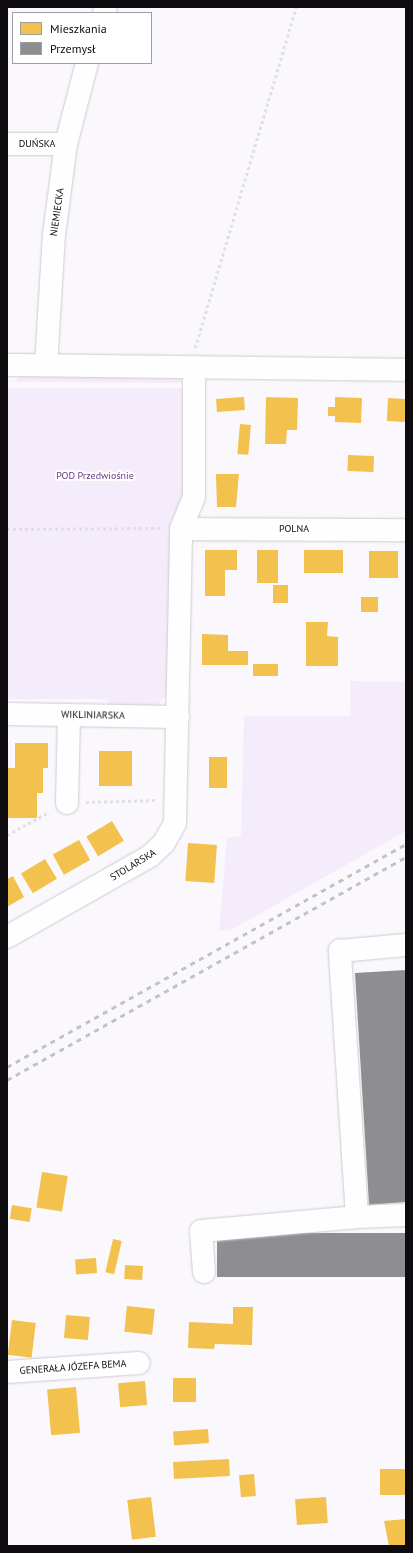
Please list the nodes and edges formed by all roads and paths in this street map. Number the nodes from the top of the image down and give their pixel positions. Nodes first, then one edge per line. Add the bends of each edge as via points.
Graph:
1 (296, 7) edge
2 (87, 64) edge
3 (7, 144) edge
4 (66, 144) junction
5 (7, 365) edge
6 (46, 365) junction
7 (194, 367) junction
8 (406, 370) edge
9 (7, 528) edge
10 (176, 528) junction
11 (406, 530) edge
12 (7, 714) edge
13 (69, 715) junction
14 (178, 716) junction
15 (177, 799) junction
16 (67, 803) junction
17 (7, 835) edge
18 (7, 937) edge
19 (406, 945) edge
20 (406, 1215) edge
21 (357, 1217) junction
22 (204, 1272) dead end
23 (139, 1363) dead end
24 (7, 1372) edge

1 - 7 path via 194,354
2 - 4 street, NIEMIECKA
3 - 4 street, DUŃSKA
4 - 6 street, NIEMIECKA via 54,235
5 - 6 street
6 - 7 street
7 - 8 street
7 - 10 street via 194,496
9 - 10 path
10 - 11 street, POLNA
10 - 14 street
12 - 13 street, WIKLINIARSKA
13 - 14 street, WIKLINIARSKA
13 - 16 street
14 - 15 street, STOLARSKA
15 - 16 path
15 - 18 street, STOLARSKA via 175,823 158,850
16 - 17 path
19 - 21 street via 340,951
20 - 21 street
21 - 22 street via 201,1231
23 - 24 street, GENERAŁA JÓZEFA BEMA

